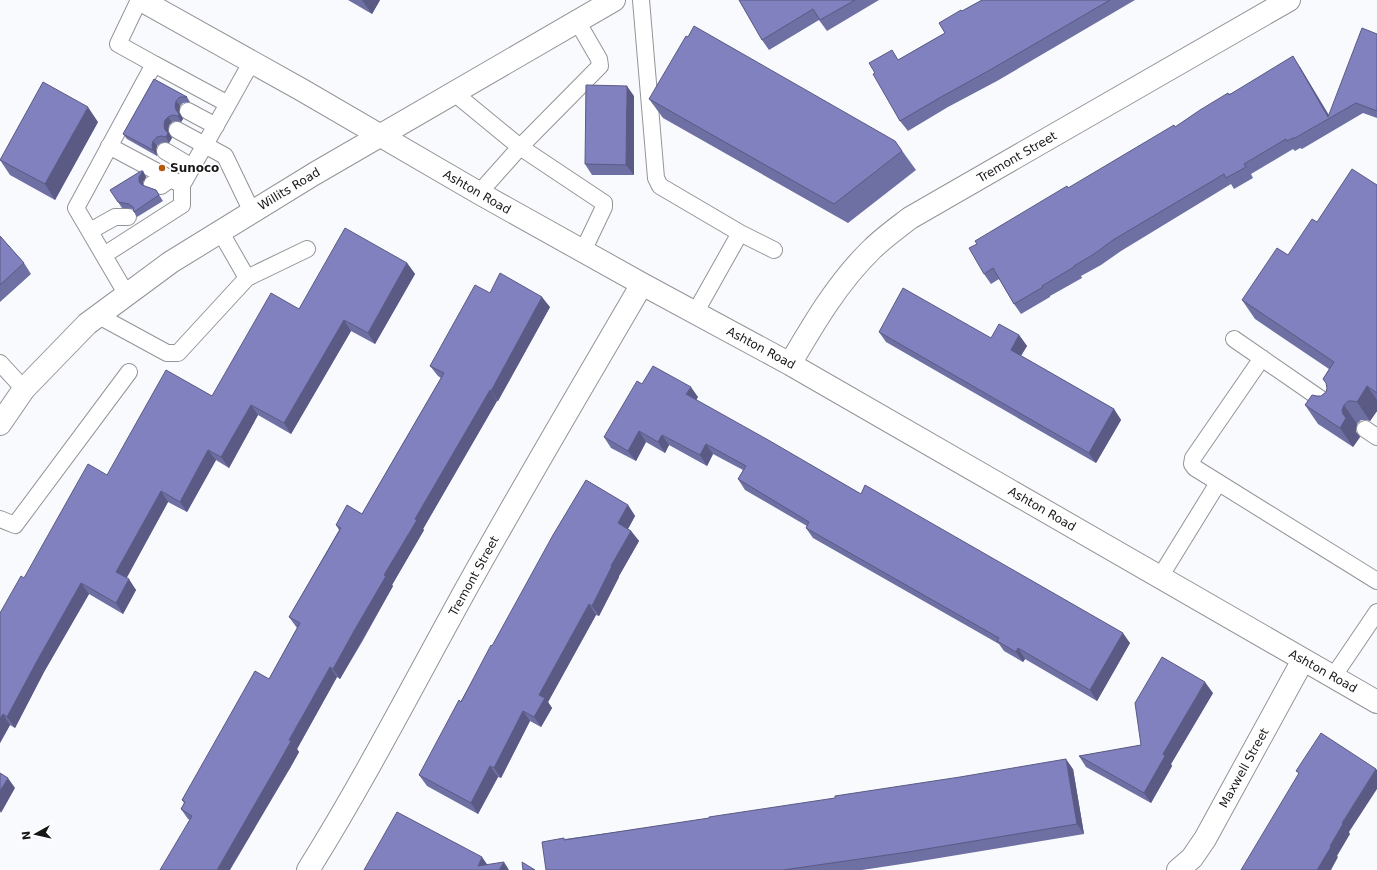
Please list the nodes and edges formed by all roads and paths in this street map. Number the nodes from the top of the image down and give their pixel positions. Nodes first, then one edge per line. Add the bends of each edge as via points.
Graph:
1 (140, 0) edge
2 (614, 0) edge
3 (641, 0) edge
4 (1289, 0) edge
5 (577, 21) junction
6 (252, 61) junction
7 (154, 64) junction
8 (453, 92) junction
9 (228, 104) junction
10 (188, 111) dead end
11 (216, 126) junction
12 (177, 130) dead end
13 (380, 136) junction
14 (205, 145) junction
15 (109, 146) junction
16 (520, 147) junction
17 (164, 151) dead end
18 (192, 167) junction
19 (165, 186) junction
20 (479, 193) junction
21 (121, 212) dead end
22 (252, 212) junction
23 (90, 231) junction
24 (220, 231) junction
25 (740, 233) junction
26 (307, 249) dead end
27 (774, 250) dead end
28 (583, 251) junction
29 (104, 256) junction
30 (247, 278) junction
31 (642, 284) junction
32 (127, 295) junction
33 (695, 313) junction
34 (99, 316) junction
35 (1234, 339) dead end
36 (1262, 358) junction
37 (0, 363) edge
38 (790, 364) junction
39 (129, 372) dead end
40 (24, 389) junction
41 (1331, 406) edge
42 (0, 424) edge
43 (1218, 483) junction
44 (0, 519) edge
45 (1160, 577) junction
46 (1377, 581) edge
47 (1377, 612) edge
48 (1303, 660) junction
49 (1333, 677) junction
50 (1377, 702) edge
51 (308, 870) edge
52 (1178, 870) edge

1 - 6 street, Ashton Road
1 - 7 lane via 118,44
2 - 5 street, Willits Road
3 - 25 lane via 656,178 660,186
4 - 38 street, Tremont Street via 910,218 872,249 840,284
5 - 8 street, Willits Road
5 - 16 lane via 599,59 600,66
6 - 9 lane
6 - 13 street, Ashton Road
7 - 9 lane
7 - 15 lane via 148,89 126,128
8 - 13 street, Willits Road
8 - 16 lane
9 - 11 lane
10 - 11 lane
11 - 14 lane
12 - 14 lane
13 - 20 street, Ashton Road
13 - 22 street, Willits Road
14 - 18 lane
14 - 22 lane via 225,156
15 - 19 lane
15 - 23 lane via 76,208
16 - 20 lane
16 - 28 lane via 604,203
17 - 18 lane
18 - 19 lane
19 - 29 lane via 182,205
20 - 28 street, Ashton Road
21 - 23 lane
22 - 24 street, Willits Road
23 - 29 lane
24 - 30 lane
24 - 32 street, Willits Road via 171,262
25 - 27 lane
25 - 33 lane
26 - 30 lane
28 - 31 street, Ashton Road
29 - 32 lane
30 - 34 lane via 178,353 167,353
31 - 33 street, Ashton Road
31 - 51 street, Tremont Street via 465,591 336,825
32 - 34 street, Willits Road
33 - 38 street, Ashton Road
34 - 40 street, Willits Road via 87,324
35 - 36 lane
36 - 41 lane
36 - 43 lane via 1193,458 1192,464 1195,468
37 - 40 lane
38 - 45 street, Ashton Road
39 - 44 lane via 14,525
40 - 42 street, Willits Road
43 - 45 lane
43 - 46 lane
45 - 48 street, Ashton Road
47 - 49 lane
48 - 49 street, Ashton Road
48 - 52 street, Maxwell Street via 1205,839 1192,858
49 - 50 street, Ashton Road

